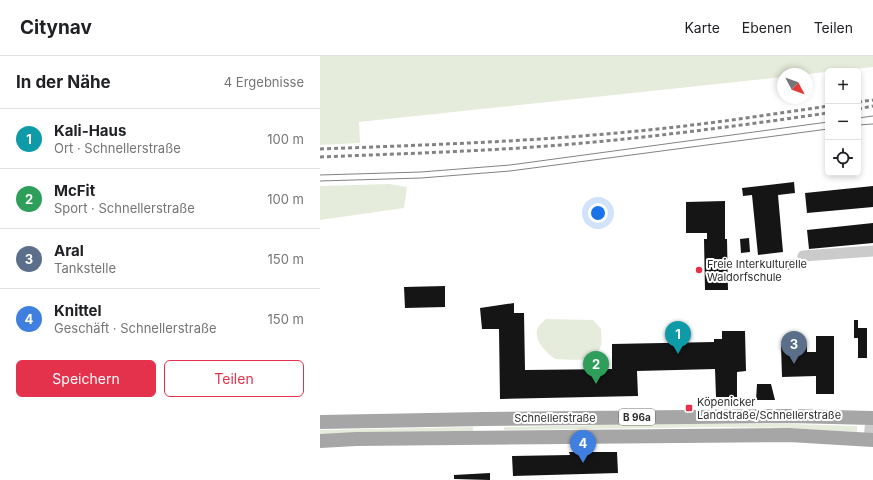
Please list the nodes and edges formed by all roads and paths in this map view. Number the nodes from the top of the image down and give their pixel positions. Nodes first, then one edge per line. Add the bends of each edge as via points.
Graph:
1 (873, 251) edge
2 (803, 256) dead end
3 (872, 418) edge
4 (320, 422) edge
5 (871, 440) edge
6 (320, 441) edge

1 - 2 lane
3 - 4 main road, Schnellerstraße / B 96a via 484,418
3 - 5 lane
5 - 6 main road, Schnellerstraße / B 96a via 789,435

